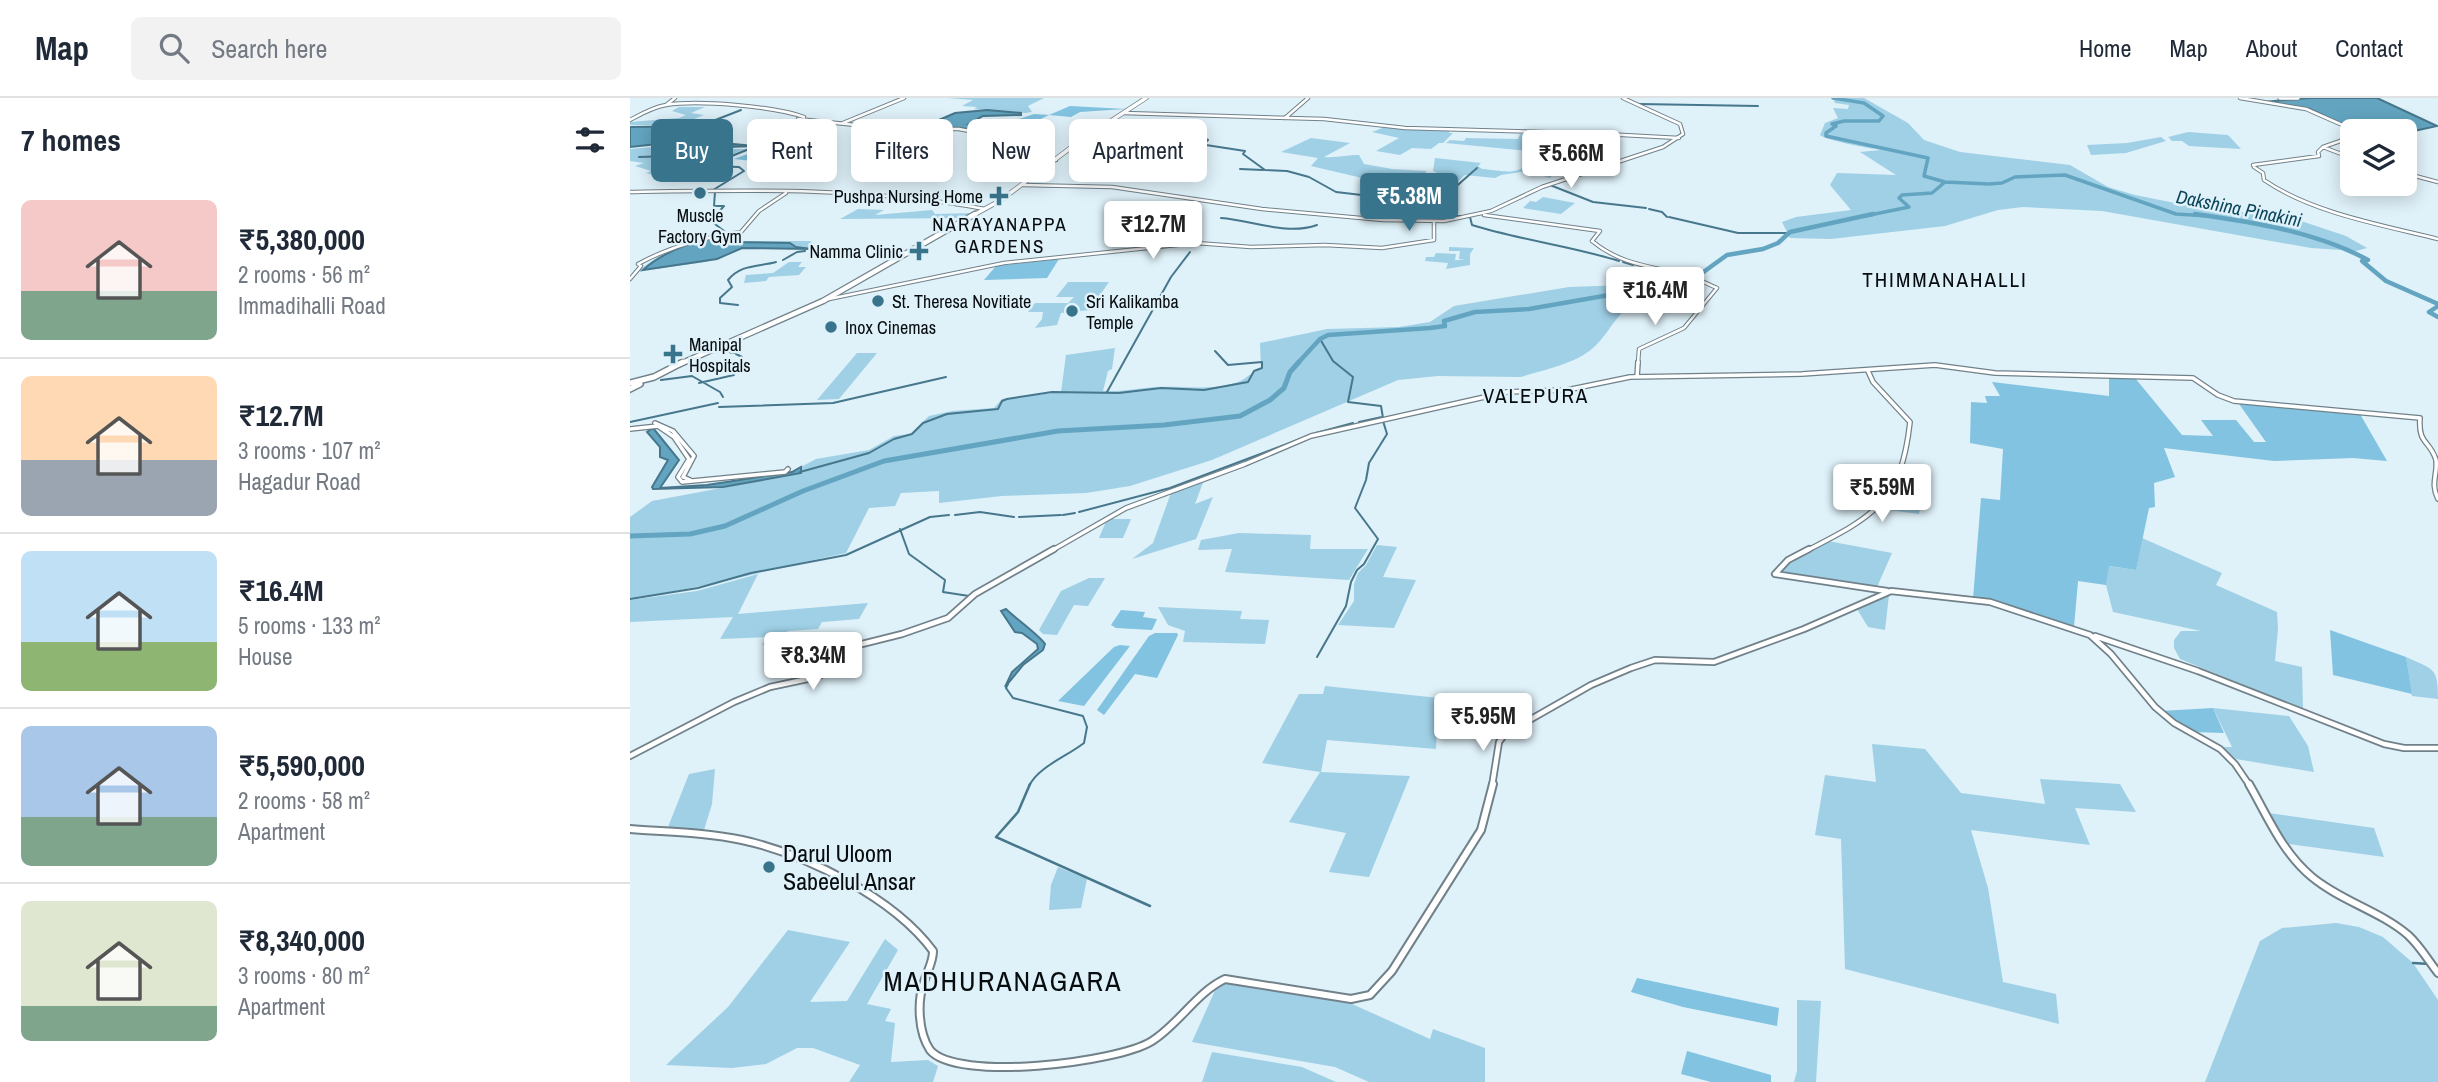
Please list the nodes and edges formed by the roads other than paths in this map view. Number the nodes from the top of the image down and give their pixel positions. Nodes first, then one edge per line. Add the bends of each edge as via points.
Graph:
1 (675, 98) edge
2 (904, 98) edge
3 (1147, 98) edge
4 (1308, 98) edge
5 (1623, 98) edge
6 (2240, 98) edge
7 (2280, 98) edge
8 (2298, 98) edge
9 (665, 105) junction
10 (1125, 113) junction
11 (1285, 118) junction
12 (630, 120) edge
13 (839, 124) junction
14 (2340, 124) edge
15 (1679, 138) junction
16 (2340, 141) edge
17 (2323, 147) junction
18 (2340, 153) edge
19 (1056, 160) junction
20 (2417, 176) edge
21 (2438, 182) edge
22 (1024, 185) junction
23 (630, 192) edge
24 (786, 193) junction
25 (1002, 200) junction
26 (986, 209) junction
27 (1481, 215) junction
28 (1434, 222) junction
29 (2438, 239) edge
30 (630, 279) edge
31 (827, 299) junction
32 (1868, 371) junction
33 (1637, 377) junction
34 (636, 383) edge
35 (630, 428) edge
36 (787, 470) dead end
37 (2438, 499) edge
38 (1891, 592) junction
39 (2090, 635) junction
40 (2438, 748) edge
41 (630, 756) edge
42 (630, 829) edge
43 (2438, 973) edge

1 - 9 street
2 - 13 street
3 - 10 main road
4 - 11 street
5 - 15 street via 1681,125 1684,131
6 - 14 street via 2306,109
7 - 8 highway
9 - 12 street
9 - 13 street via 715,105
10 - 11 street
10 - 19 main road
10 - 22 main road
11 - 15 street via 1386,127
13 - 19 street via 966,130 979,149 1022,151
15 - 27 street via 1659,149 1542,187
16 - 17 street
17 - 18 street
17 - 29 street via 2319,156 2253,166 2263,173 2264,180 2287,193 2344,215
19 - 22 main road
20 - 21 street
22 - 25 main road
22 - 28 street via 1112,187 1259,208
23 - 24 street
24 - 26 street via 942,201
24 - 30 street via 759,211 741,232 706,237 654,254 638,264 641,266
25 - 26 main road
25 - 31 main road
26 - 31 main road
27 - 28 street
27 - 33 street via 1600,231 1592,241 1616,259 1691,276 1717,290 1684,328 1639,349
28 - 31 street via 1434,240 1389,248 1196,243 1004,263
31 - 34 main road
31 - 34 main road
32 - 33 street
32 - 37 street via 1935,365 1995,373 2193,378 2234,401 2420,418 2419,434 2436,460 2433,489
32 - 38 street via 1910,422 1899,483 1871,516 1788,560 1775,574
33 - 41 street via 1567,390 1507,392 1311,436 1126,508 973,596 948,618 846,648 828,671 817,677 770,687 734,702
35 - 36 street via 665,428 689,459 678,477 680,482
38 - 39 street via 1990,602
38 - 42 street via 1714,662 1655,660 1631,668 1591,685 1505,734 1499,743 1481,830 1392,971 1367,998 1225,979 1153,1040 1110,1055 1015,1071 991,1071 940,1059 928,1047 919,1000 933,951 890,907 792,857 743,840
39 - 40 street via 2198,671 2385,744
39 - 43 street via 2104,645 2158,711 2225,753 2281,847 2302,869 2327,890 2404,932

